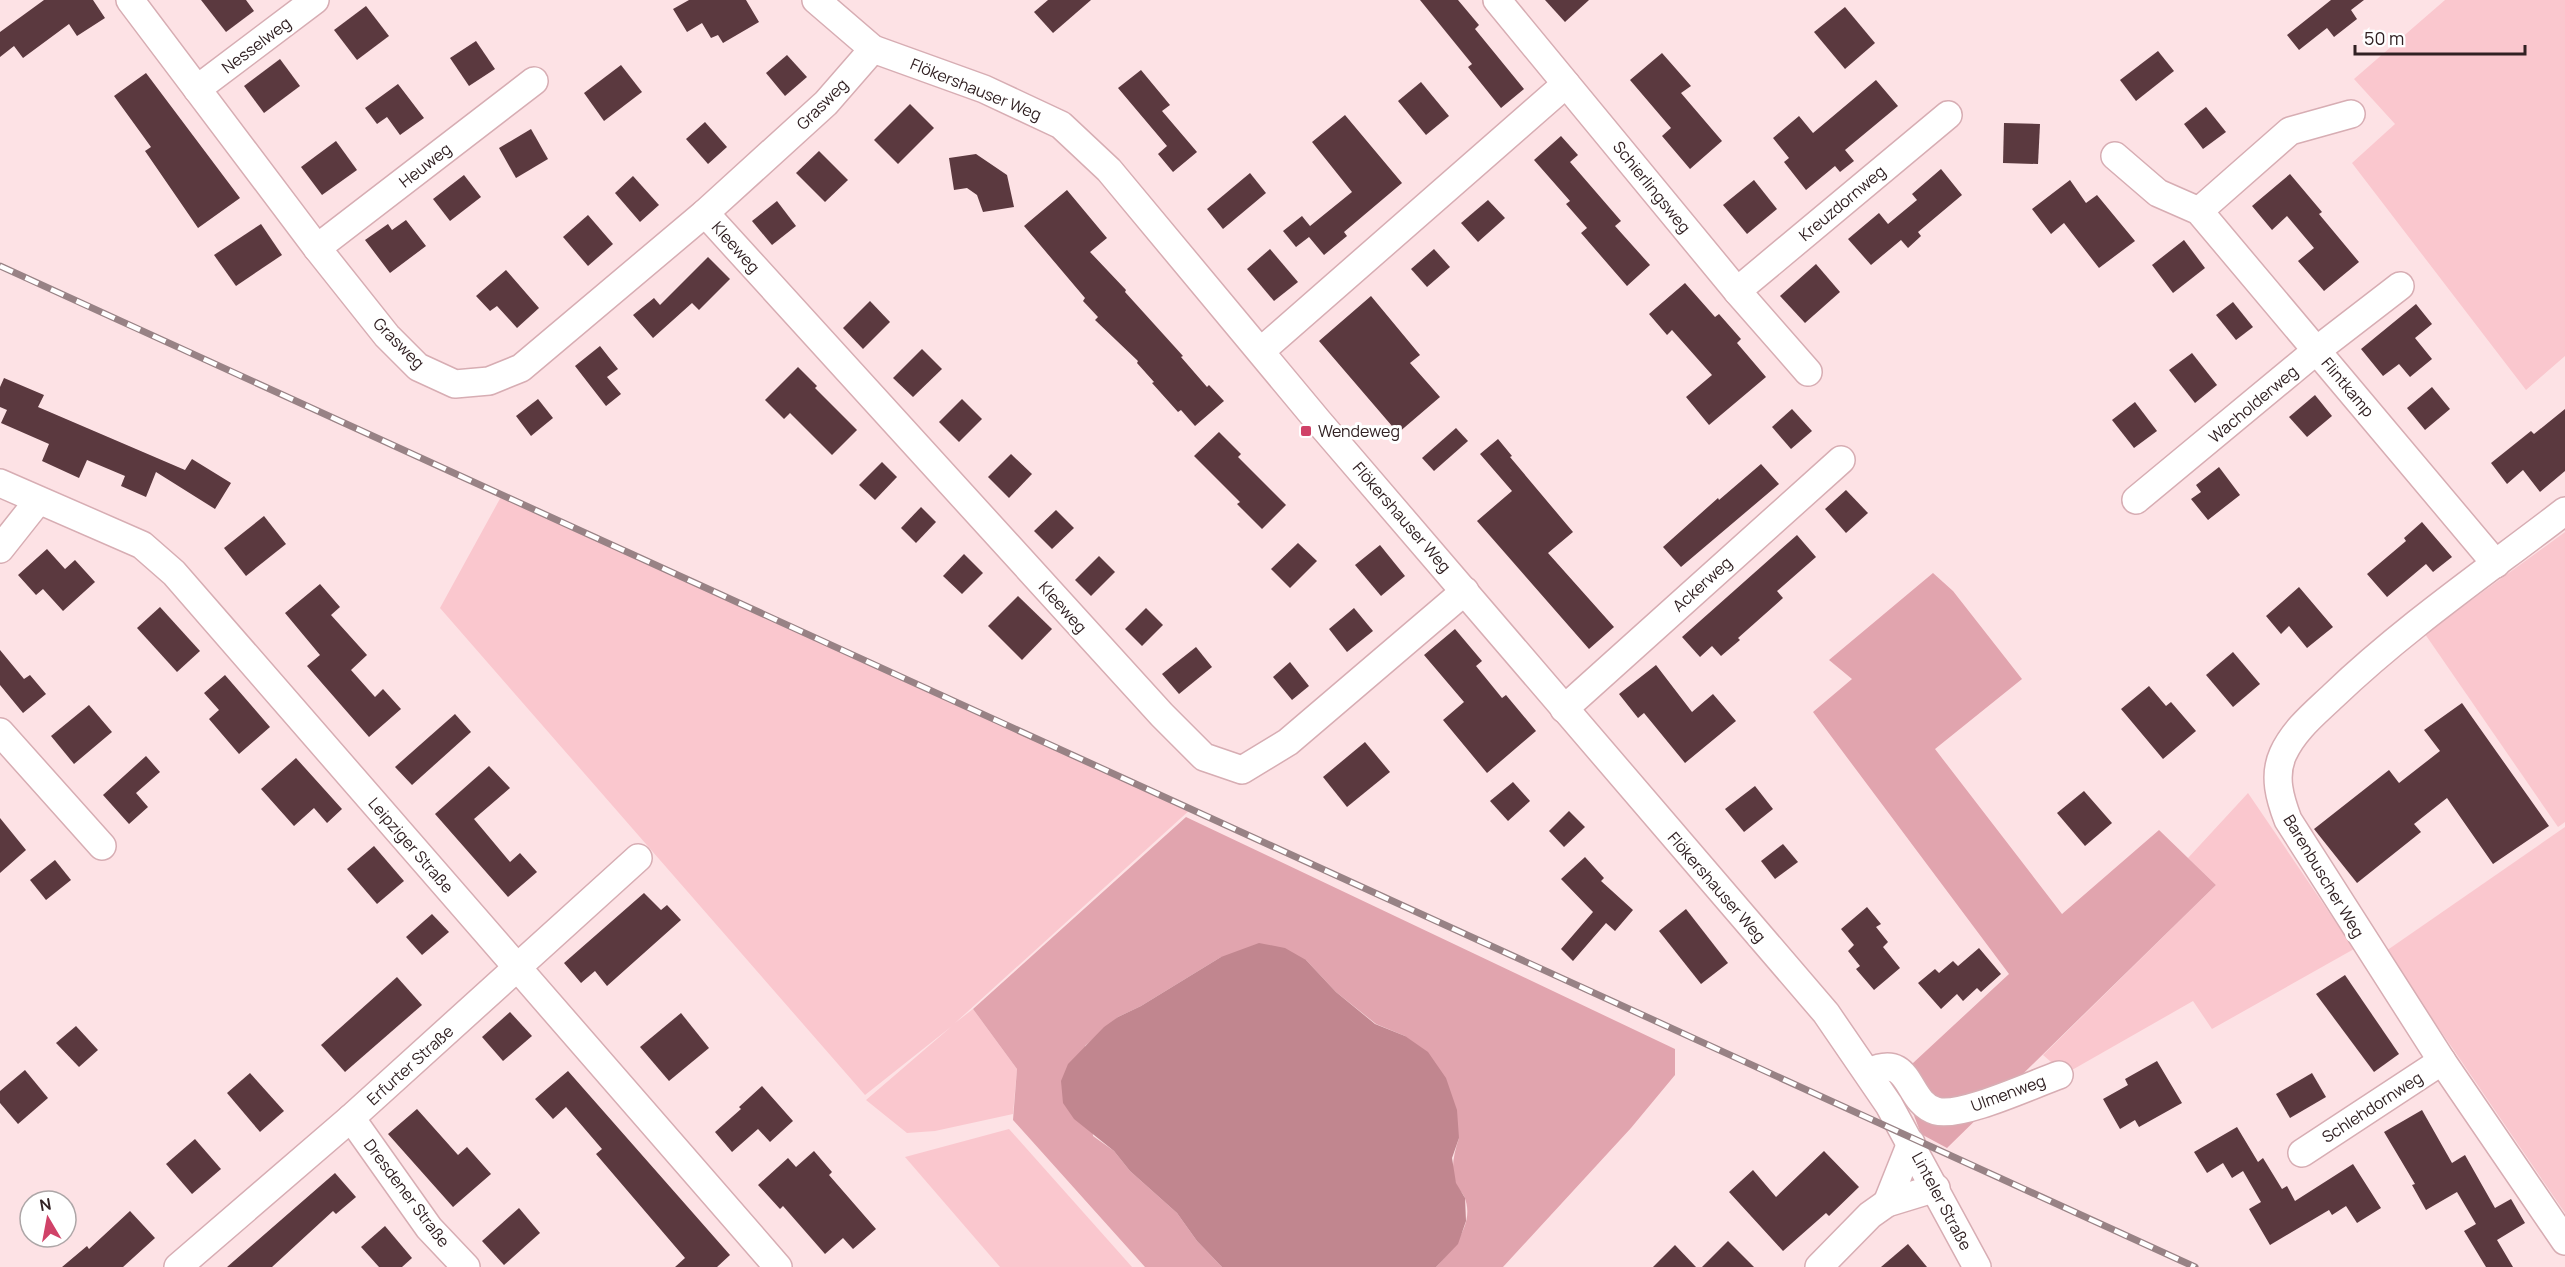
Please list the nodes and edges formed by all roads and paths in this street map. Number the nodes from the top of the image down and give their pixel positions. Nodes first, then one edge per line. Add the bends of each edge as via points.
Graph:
1 (130, 0) edge
2 (315, 0) edge
3 (816, 0) edge
4 (1497, 0) edge
5 (873, 49) junction
6 (534, 81) dead end
7 (1566, 84) junction
8 (197, 89) junction
9 (2351, 114) dead end
10 (1948, 116) dead end
11 (2115, 156) dead end
12 (2199, 211) junction
13 (705, 213) junction
14 (317, 248) junction
15 (2400, 286) dead end
16 (1737, 291) junction
17 (1261, 351) junction
18 (2317, 351) junction
19 (1808, 372) dead end
20 (1841, 460) dead end
21 (0, 483) edge
22 (2136, 500) dead end
23 (38, 501) junction
24 (2565, 511) edge
25 (0, 549) edge
26 (2496, 564) junction
27 (1465, 591) junction
28 (1564, 709) junction
29 (0, 732) edge
30 (102, 846) dead end
31 (638, 858) dead end
32 (518, 967) junction
33 (2442, 1061) junction
34 (1869, 1072) junction
35 (2060, 1075) dead end
36 (351, 1118) junction
37 (1909, 1138) junction
38 (2302, 1153) dead end
39 (1936, 1188) junction
40 (1887, 1203) junction
41 (2565, 1242) edge
42 (178, 1267) edge
43 (466, 1267) edge
44 (778, 1267) edge
45 (1819, 1267) edge
46 (1977, 1267) edge

1 - 8 street, Grasweg
2 - 8 street, Nesselweg
3 - 5 street, Flökershauser Weg
4 - 7 street, Schierlingsweg
5 - 13 street, Grasweg via 826,103
5 - 17 street, Flökershauser Weg via 984,89 1061,125 1110,170
6 - 14 street, Heuweg
7 - 16 street, Schierlingsweg
7 - 17 street
8 - 14 street, Grasweg
9 - 12 street via 2290,131
10 - 16 street, Kreuzdornweg
11 - 12 street, Flintkamp via 2158,193
12 - 18 street, Flintkamp
13 - 14 street, Grasweg via 521,368 489,381 455,384 418,367 387,336
13 - 27 street, Kleeweg via 1162,716 1204,757 1242,770 1288,742
15 - 18 street, Wacholderweg
16 - 19 street, Schierlingsweg
17 - 27 street, Flökershauser Weg
18 - 22 street, Wacholderweg
18 - 26 street, Flintkamp
20 - 28 street, Ackerweg
21 - 23 street, Leipziger Straße
23 - 25 street
23 - 32 street, Leipziger Straße via 142,545 174,573
24 - 26 street, Barenbuscher Weg
26 - 33 street, Barenbuscher Weg via 2363,667 2295,732 2282,756 2277,777 2288,820
27 - 28 street, Flökershauser Weg
28 - 34 street, Flökershauser Weg via 1826,1013
29 - 30 street
31 - 32 street, Erfurter Straße
32 - 36 street, Erfurter Straße
32 - 44 street, Leipziger Straße
33 - 38 street, Schlehdornweg
33 - 41 street, Barenbuscher Weg
34 - 35 street, Ulmenweg via 1890,1066 1900,1071 1934,1110 1949,1112
34 - 37 street, Flökershauser Weg
36 - 42 street, Erfurter Straße
36 - 43 street, Dresdener Straße via 429,1228
37 - 39 street, Linteler Straße
37 - 40 street
39 - 40 street
39 - 46 street, Linteler Straße
40 - 45 street

